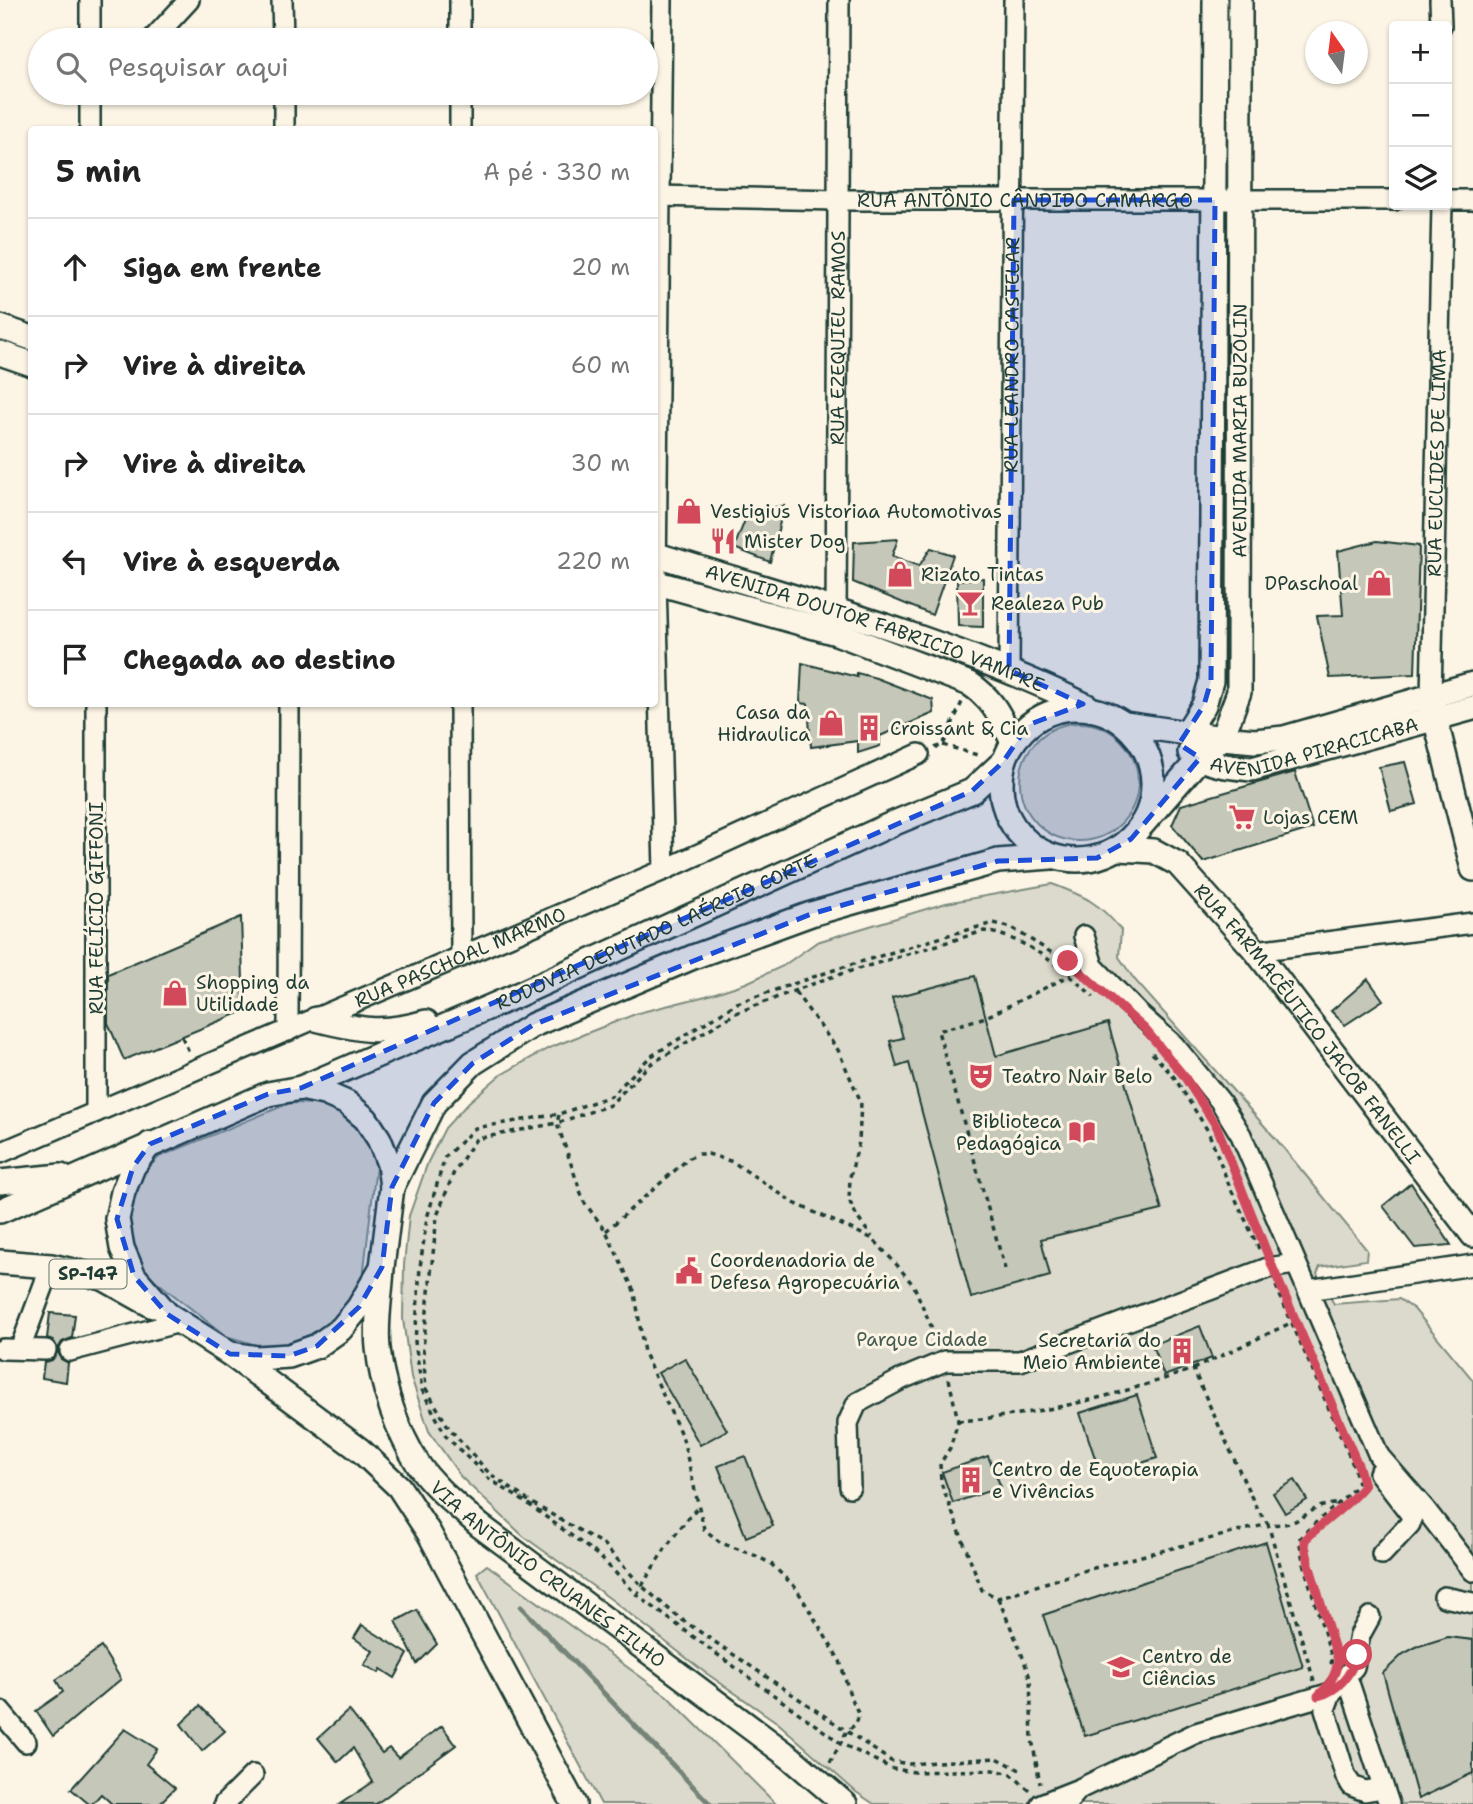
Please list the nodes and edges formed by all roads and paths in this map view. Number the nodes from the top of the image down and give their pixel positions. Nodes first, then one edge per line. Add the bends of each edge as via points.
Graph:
1 (90, 0) edge
2 (189, 0) edge
3 (282, 0) edge
4 (460, 0) edge
5 (662, 0) edge
6 (839, 0) edge
7 (1014, 0) edge
8 (1215, 0) edge
9 (1240, 0) edge
10 (1440, 0) edge
11 (1441, 21) edge
12 (90, 28) edge
13 (163, 28) edge
14 (283, 28) edge
15 (460, 28) edge
16 (90, 105) edge
17 (284, 105) edge
18 (460, 105) edge
19 (90, 126) edge
20 (284, 126) edge
21 (460, 126) edge
22 (658, 157) edge
23 (658, 196) edge
24 (839, 200) junction
25 (1014, 200) junction
26 (1215, 200) junction
27 (1238, 200) junction
28 (1389, 200) edge
29 (1452, 200) edge
30 (1473, 200) edge
31 (1442, 210) edge
32 (0, 327) edge
33 (28, 337) edge
34 (0, 354) edge
35 (28, 363) edge
36 (658, 556) edge
37 (658, 583) edge
38 (837, 609) junction
39 (836, 633) junction
40 (1009, 670) junction
41 (658, 678) edge
42 (970, 684) junction
43 (1473, 684) edge
44 (1430, 697) junction
45 (96, 707) edge
46 (289, 707) edge
47 (460, 707) edge
48 (1473, 708) edge
49 (1093, 709) junction
50 (1433, 720) junction
51 (1125, 724) junction
52 (1161, 731) junction
53 (1187, 732) junction
54 (1222, 738) junction
55 (943, 745) junction
56 (1008, 752) junction
57 (919, 754) joint
58 (1200, 758) junction
59 (1141, 827) junction
60 (1119, 849) junction
61 (1052, 856) junction
62 (1473, 869) edge
63 (664, 870) junction
64 (1473, 923) edge
65 (1084, 936) dead end
66 (1255, 951) junction
67 (461, 957) junction
68 (1076, 968) dead end
69 (1083, 974) dead end
70 (1069, 975) junction
71 (792, 985) junction
72 (795, 991) junction
73 (513, 996) junction
74 (1099, 1001) dead end
75 (316, 1019) junction
76 (288, 1031) junction
77 (1151, 1051) dead end
78 (301, 1088) junction
79 (96, 1112) junction
80 (559, 1114) junction
81 (557, 1123) junction
82 (150, 1144) junction
83 (0, 1153) edge
84 (89, 1172) junction
85 (0, 1182) edge
86 (392, 1187) junction
87 (1248, 1203) dead end
88 (0, 1211) edge
89 (606, 1231) junction
90 (1473, 1235) edge
91 (873, 1239) junction
92 (0, 1262) edge
93 (1295, 1264) junction
94 (1473, 1265) edge
95 (51, 1266) junction
96 (382, 1267) junction
97 (1271, 1268) junction
98 (1005, 1269) dead end
99 (1308, 1290) junction
100 (174, 1318) junction
101 (1297, 1320) junction
102 (1292, 1324) junction
103 (46, 1350) dead end
104 (70, 1351) dead end
105 (230, 1354) junction
106 (945, 1361) junction
107 (1193, 1369) junction
108 (958, 1421) junction
109 (1379, 1457) junction
110 (850, 1487) dead end
111 (1352, 1500) junction
112 (1342, 1502) junction
113 (697, 1507) junction
114 (1268, 1524) junction
115 (1382, 1554) dead end
116 (1473, 1571) edge
117 (642, 1586) junction
118 (637, 1595) junction
119 (1444, 1597) dead end
120 (998, 1598) junction
121 (1473, 1603) edge
122 (1370, 1617) dead end
123 (1329, 1686) junction
124 (0, 1711) edge
125 (847, 1731) junction
126 (26, 1742) dead end
127 (842, 1744) junction
128 (1020, 1770) dead end
129 (253, 1775) dead end
130 (818, 1781) junction
131 (1079, 1789) junction
132 (1386, 1796) edge
133 (224, 1804) edge
134 (574, 1804) edge
135 (845, 1804) edge
136 (1041, 1804) edge
137 (1066, 1804) edge

1 - 12 street
2 - 13 street
3 - 14 street
4 - 15 street
5 - 22 street
6 - 24 street, RUA EZEQUIEL RAMOS
7 - 25 street, RUA LEANDRO CASTELAR
8 - 26 main road, AVENIDA MARIA BUZOLIN
9 - 27 main road, AVENIDA MARIA BUZOLIN
10 - 11 street
16 - 19 street
17 - 20 street
18 - 21 street
23 - 24 street, RUA ANTÔNIO CÂNDIDO CAMARGO
24 - 25 street, RUA ANTÔNIO CÂNDIDO CAMARGO
24 - 38 street, RUA EZEQUIEL RAMOS
25 - 26 street, RUA ANTÔNIO CÂNDIDO CAMARGO
25 - 40 street, RUA LEANDRO CASTELAR
26 - 27 street, RUA ANTÔNIO CÂNDIDO CAMARGO
26 - 53 main road, AVENIDA MARIA BUZOLIN via 1212,681
27 - 28 street, RUA ANTÔNIO CÂNDIDO CAMARGO
27 - 54 main road, AVENIDA MARIA BUZOLIN via 1239,692
29 - 30 street
31 - 44 street, RUA EUCLIDES DE LIMA
32 - 33 main road
34 - 35 main road
36 - 38 main road, AVENIDA DOUTOR FABRICIO VAMPRE
37 - 39 main road, AVENIDA DOUTOR FABRICIO VAMPRE
38 - 39 street, RUA EZEQUIEL RAMOS
38 - 40 main road, AVENIDA DOUTOR FABRICIO VAMPRE
39 - 42 main road, AVENIDA DOUTOR FABRICIO VAMPRE
40 - 49 main road, AVENIDA DOUTOR FABRICIO VAMPRE
41 - 63 street
42 - 55 path
42 - 56 main road, AVENIDA DOUTOR FABRICIO VAMPRE via 995,707
43 - 44 main road, AVENIDA PIRACICABA
44 - 50 main road, RUA EUCLIDES DE LIMA
44 - 54 main road, AVENIDA PIRACICABA via 1284,738
45 - 79 street, RUA FELÍCIO GIFFONI
46 - 76 street
47 - 67 street
48 - 50 main road, AVENIDA PIRACICABA
49 - 51 main road
49 - 56 main road via 1048,713 1028,725
50 - 58 main road, AVENIDA PIRACICABA via 1252,769 1222,767
50 - 62 main road, RUA EUCLIDES DE LIMA
51 - 52 main road, AVENIDA PIRACICABA
51 - 59 main road via 1151,761 1151,806
52 - 53 main road, AVENIDA PIRACICABA
52 - 58 main road, AVENIDA PIRACICABA
53 - 54 main road, AVENIDA PIRACICABA
54 - 58 main road, AVENIDA MARIA BUZOLIN
55 - 56 path
55 - 57 path
56 - 61 main road via 1000,785 1004,808 1014,829 1031,846
56 - 73 main road, RODOVIA DEPUTADO LAÉRCIO CORTE via 972,791
57 - 63 street, RUA PASCHOAL MARMO
58 - 59 main road, AVENIDA MARIA BUZOLIN
59 - 60 main road
60 - 61 main road via 1074,861
60 - 66 main road, RUA FARMACÊUTICO JACOB FANELLI via 1154,851 1178,864
61 - 86 main road, RODOVIA DEPUTADO LAÉRCIO CORTE via 998,861 811,914 693,957 533,1025 473,1063 433,1103
63 - 67 street, RUA PASCHOAL MARMO
64 - 66 street
65 - 93 street via 1093,965 1174,1045 1220,1101 1241,1135
66 - 90 main road, RUA FARMACÊUTICO JACOB FANELLI
67 - 75 street, RUA PASCHOAL MARMO
68 - 71 path via 1012,928 993,923
69 - 70 path
70 - 72 path via 1003,934 984,931
70 - 74 path
70 - 98 path via 986,1017 938,1031
71 - 72 path
71 - 80 path via 737,1003 650,1057 611,1096
72 - 81 path via 736,1013 649,1065 610,1105
72 - 91 path via 838,1050 861,1102 849,1199
73 - 75 main road via 401,1029 363,1031
73 - 78 main road, RODOVIA DEPUTADO LAÉRCIO CORTE
75 - 76 street, RUA PASCHOAL MARMO
76 - 79 street, RUA PASCHOAL MARMO
77 - 97 path via 1208,1130 1229,1185
78 - 82 main road via 268,1094
78 - 86 main road via 348,1103 366,1119 389,1164
79 - 83 street, RUA PASCHOAL MARMO
80 - 81 path
80 - 118 path via 475,1128 445,1157 427,1218 420,1267 415,1342 422,1390 446,1436 488,1478 598,1556
81 - 89 path via 584,1202
81 - 117 path via 476,1139 454,1172 437,1216 424,1349 426,1389 449,1428 489,1473 603,1544
82 - 84 main road
82 - 100 main road via 133,1167 117,1219 134,1276
84 - 85 main road
84 - 88 main road
86 - 96 main road, VIA ANTÔNIO CRUANES FILHO
87 - 97 path
89 - 91 path via 689,1158 708,1154 733,1162 794,1203
89 - 113 path via 635,1293 644,1353 682,1439
91 - 106 path via 914,1286
92 - 95 main road, SP-147
93 - 97 street
93 - 99 street
94 - 99 street
95 - 100 main road, SP-147 via 103,1278
95 - 103 street via 12,1349
96 - 105 main road via 341,1329 317,1346 289,1356
96 - 130 main road, VIA ANTÔNIO CRUANES FILHO via 378,1346 400,1430 419,1465 479,1525
97 - 101 path
97 - 102 path
97 - 106 street via 1020,1361
99 - 109 street
100 - 104 street
100 - 105 main road, VIA ANTÔNIO CRUANES FILHO
101 - 102 path
101 - 111 path via 1359,1467 1364,1486
102 - 107 path
102 - 112 path via 1354,1466 1358,1483
105 - 134 main road, VIA ANTÔNIO CRUANES FILHO via 360,1450 399,1487 429,1533
106 - 108 path
106 - 110 street via 857,1403 848,1423
107 - 108 path via 1116,1395 1006,1417
107 - 114 path
108 - 120 path via 940,1464 941,1483 982,1590
109 - 115 street via 1375,1469 1412,1516
109 - 116 street
111 - 112 path
111 - 123 path via 1304,1541 1338,1660
112 - 114 path via 1320,1506 1292,1524
112 - 123 path via 1299,1539 1332,1658
113 - 117 path
113 - 125 path via 704,1529 721,1543 770,1563 796,1588 841,1661 859,1714
114 - 120 path via 1086,1570
114 - 123 path
117 - 118 path
117 - 125 path via 678,1617
118 - 127 path
119 - 121 street
120 - 136 path via 1030,1678
122 - 123 street via 1360,1635 1353,1667
123 - 131 street via 1196,1733
123 - 132 street
123 - 132 street via 1325,1709 1346,1777 1352,1786
124 - 126 street
125 - 127 path
125 - 128 path via 891,1761 909,1764 998,1758
127 - 130 path
127 - 136 path via 893,1769 1010,1773
129 - 133 street
130 - 135 main road, VIA ANTÔNIO CRUANES FILHO
131 - 136 street
131 - 137 street

